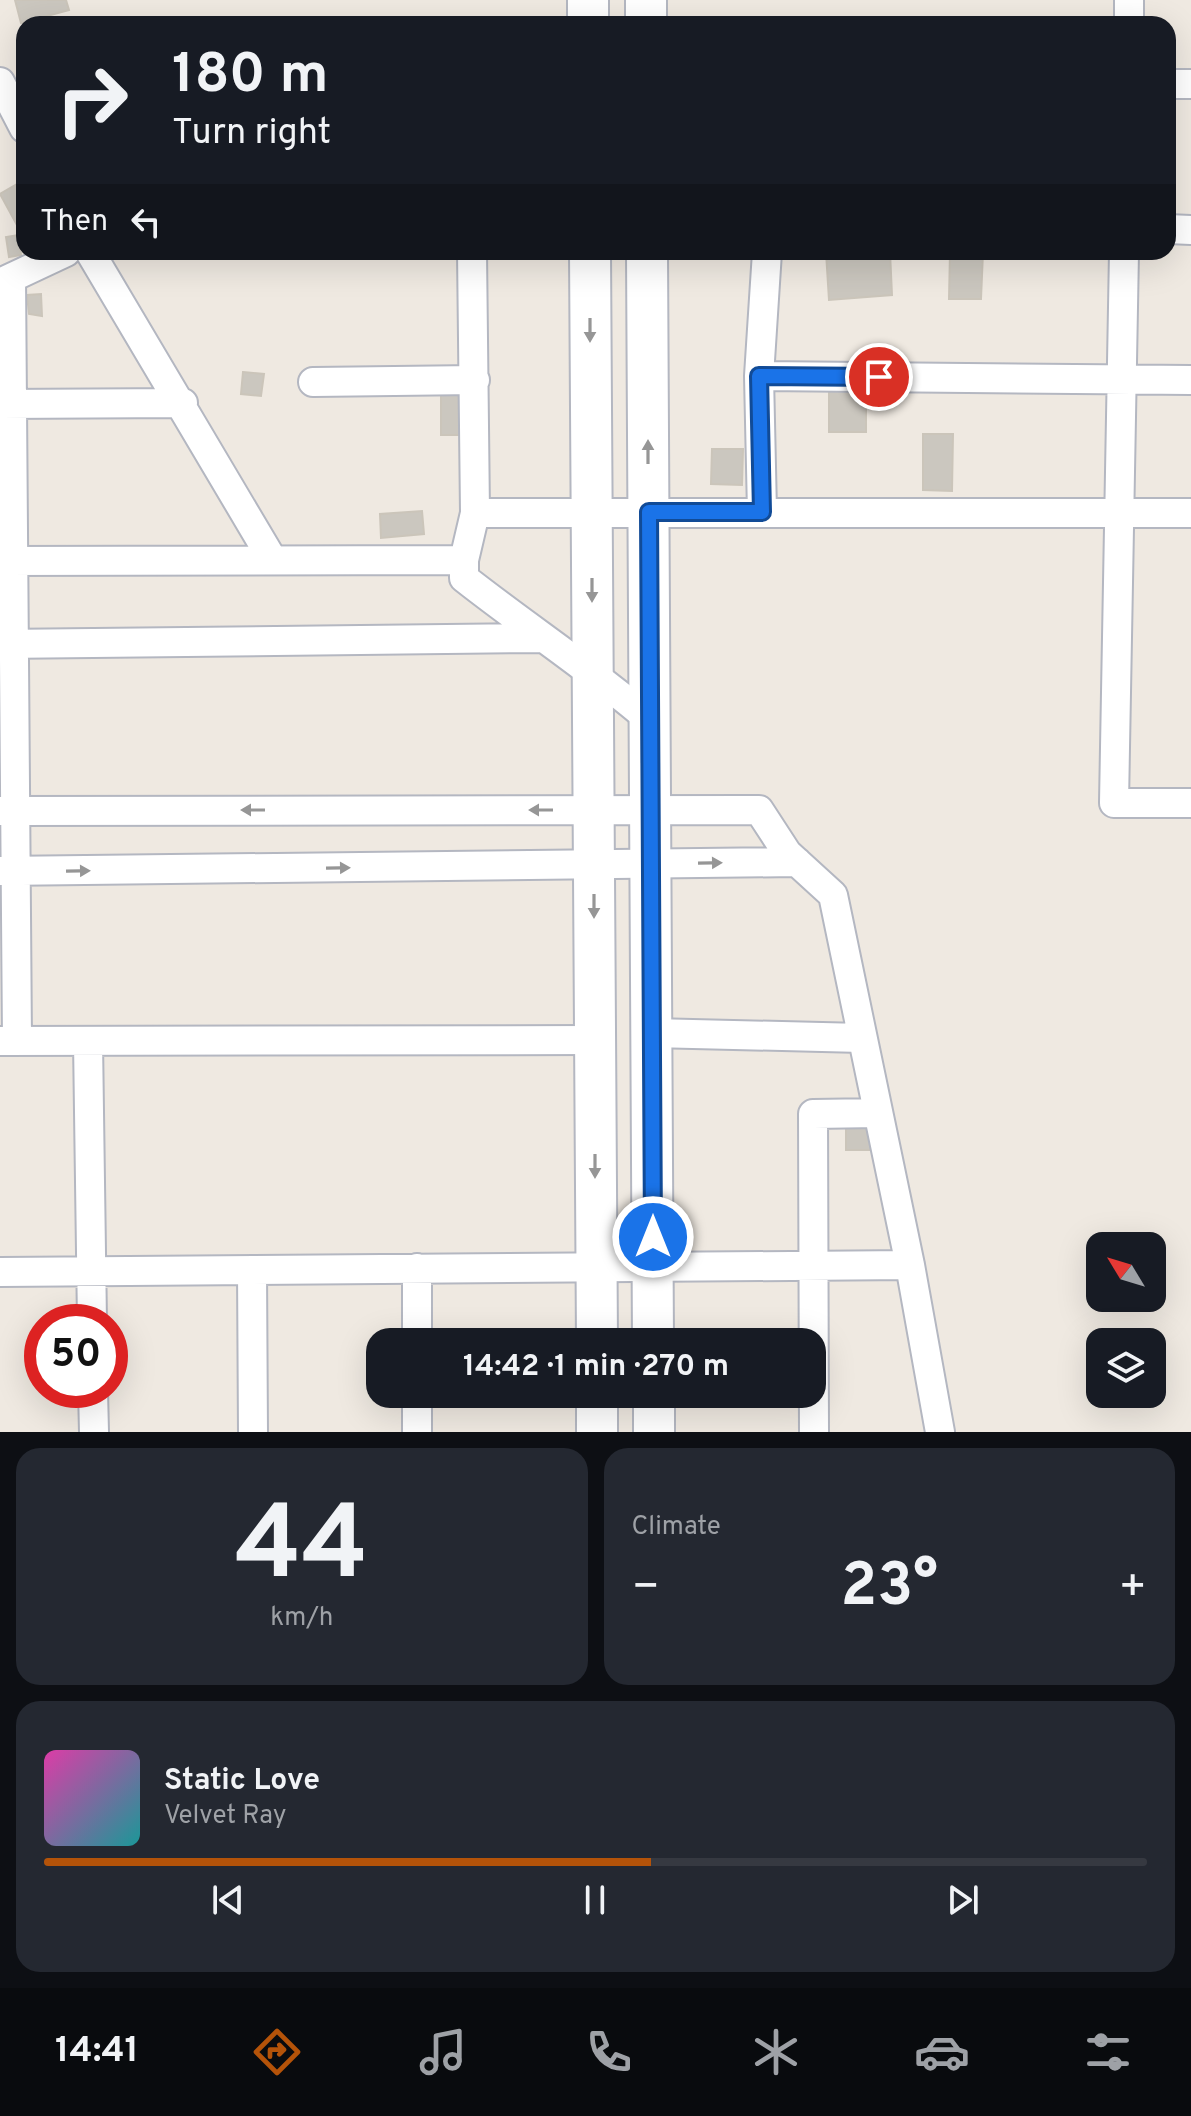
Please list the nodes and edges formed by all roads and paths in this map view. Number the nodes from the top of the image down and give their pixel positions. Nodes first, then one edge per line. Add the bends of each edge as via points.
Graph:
1 (9, 86) edge
2 (16, 106) edge
3 (49, 260) edge
4 (95, 260) edge
5 (472, 260) edge
6 (590, 260) edge
7 (647, 260) edge
8 (766, 260) edge
9 (1124, 260) edge
10 (5, 280) edge
11 (759, 376) junction
12 (1120, 379) junction
13 (475, 380) junction
14 (1191, 380) edge
15 (313, 382) dead end
16 (183, 403) junction
17 (6, 404) edge
18 (1119, 511) junction
19 (591, 512) junction
20 (649, 512) junction
21 (762, 512) junction
22 (475, 513) junction
23 (1191, 513) edge
24 (272, 559) junction
25 (464, 560) junction
26 (6, 561) edge
27 (540, 638) junction
28 (7, 644) edge
29 (592, 670) junction
30 (650, 720) junction
31 (1191, 803) edge
32 (593, 810) junction
33 (650, 810) junction
34 (8, 811) edge
35 (797, 862) junction
36 (651, 864) junction
37 (594, 865) junction
38 (8, 871) edge
39 (652, 1033) junction
40 (862, 1038) junction
41 (595, 1040) junction
42 (8, 1041) edge
43 (88, 1041) junction
44 (878, 1113) junction
45 (910, 1265) junction
46 (813, 1266) junction
47 (596, 1267) junction
48 (653, 1267) junction
49 (417, 1268) junction
50 (252, 1270) junction
51 (92, 1271) junction
52 (0, 1272) edge
53 (92, 1304) edge
54 (417, 1328) edge
55 (597, 1328) edge
56 (653, 1328) edge
57 (93, 1408) edge
58 (417, 1408) edge
59 (597, 1408) edge
60 (654, 1408) edge
61 (94, 1432) edge
62 (253, 1432) edge
63 (417, 1432) edge
64 (597, 1432) edge
65 (654, 1432) edge
66 (814, 1432) edge
67 (940, 1432) edge

1 - 2 street
3 - 10 street
4 - 16 street
5 - 13 street
6 -> 19 main road
20 -> 7 main road
8 - 11 street
9 - 12 street
10 - 17 street
11 - 12 street
11 - 21 street
12 - 14 street
12 - 18 street
13 - 15 street
13 - 22 street
16 - 17 street
16 - 24 street
17 - 26 street
18 - 21 street
18 - 23 street
18 - 31 street via 1114,803
19 - 20 street
19 - 22 street
19 -> 29 main road
20 - 21 street
20 - 30 main road
22 - 25 street
24 - 25 street
24 - 26 street
25 - 27 street via 464,578
26 - 28 street
27 - 28 street
27 - 29 street
28 - 34 street
29 - 30 street
29 - 32 main road
30 - 33 main road
32 - 33 street
32 -> 34 street
32 - 37 main road
33 - 35 street via 759,810
33 - 36 main road
34 - 38 street
36 -> 35 street
35 - 40 street via 833,895
36 - 37 street
36 - 39 main road
38 -> 37 street
37 -> 41 main road
38 - 42 street
39 - 40 street
39 - 48 main road
40 - 44 street
41 - 43 street
41 -> 47 main road
42 - 43 street
43 - 51 street
44 - 45 street
44 - 46 street via 813,1114
45 - 46 street
45 - 67 street
46 - 48 street
46 - 66 street
47 - 48 street
47 - 49 street
47 - 55 main road
48 - 56 main road
49 - 50 street
49 - 54 street
50 - 51 street
50 - 62 street
51 - 52 street
51 - 53 street
57 - 61 street
58 - 63 street
59 - 64 main road
60 - 65 main road

